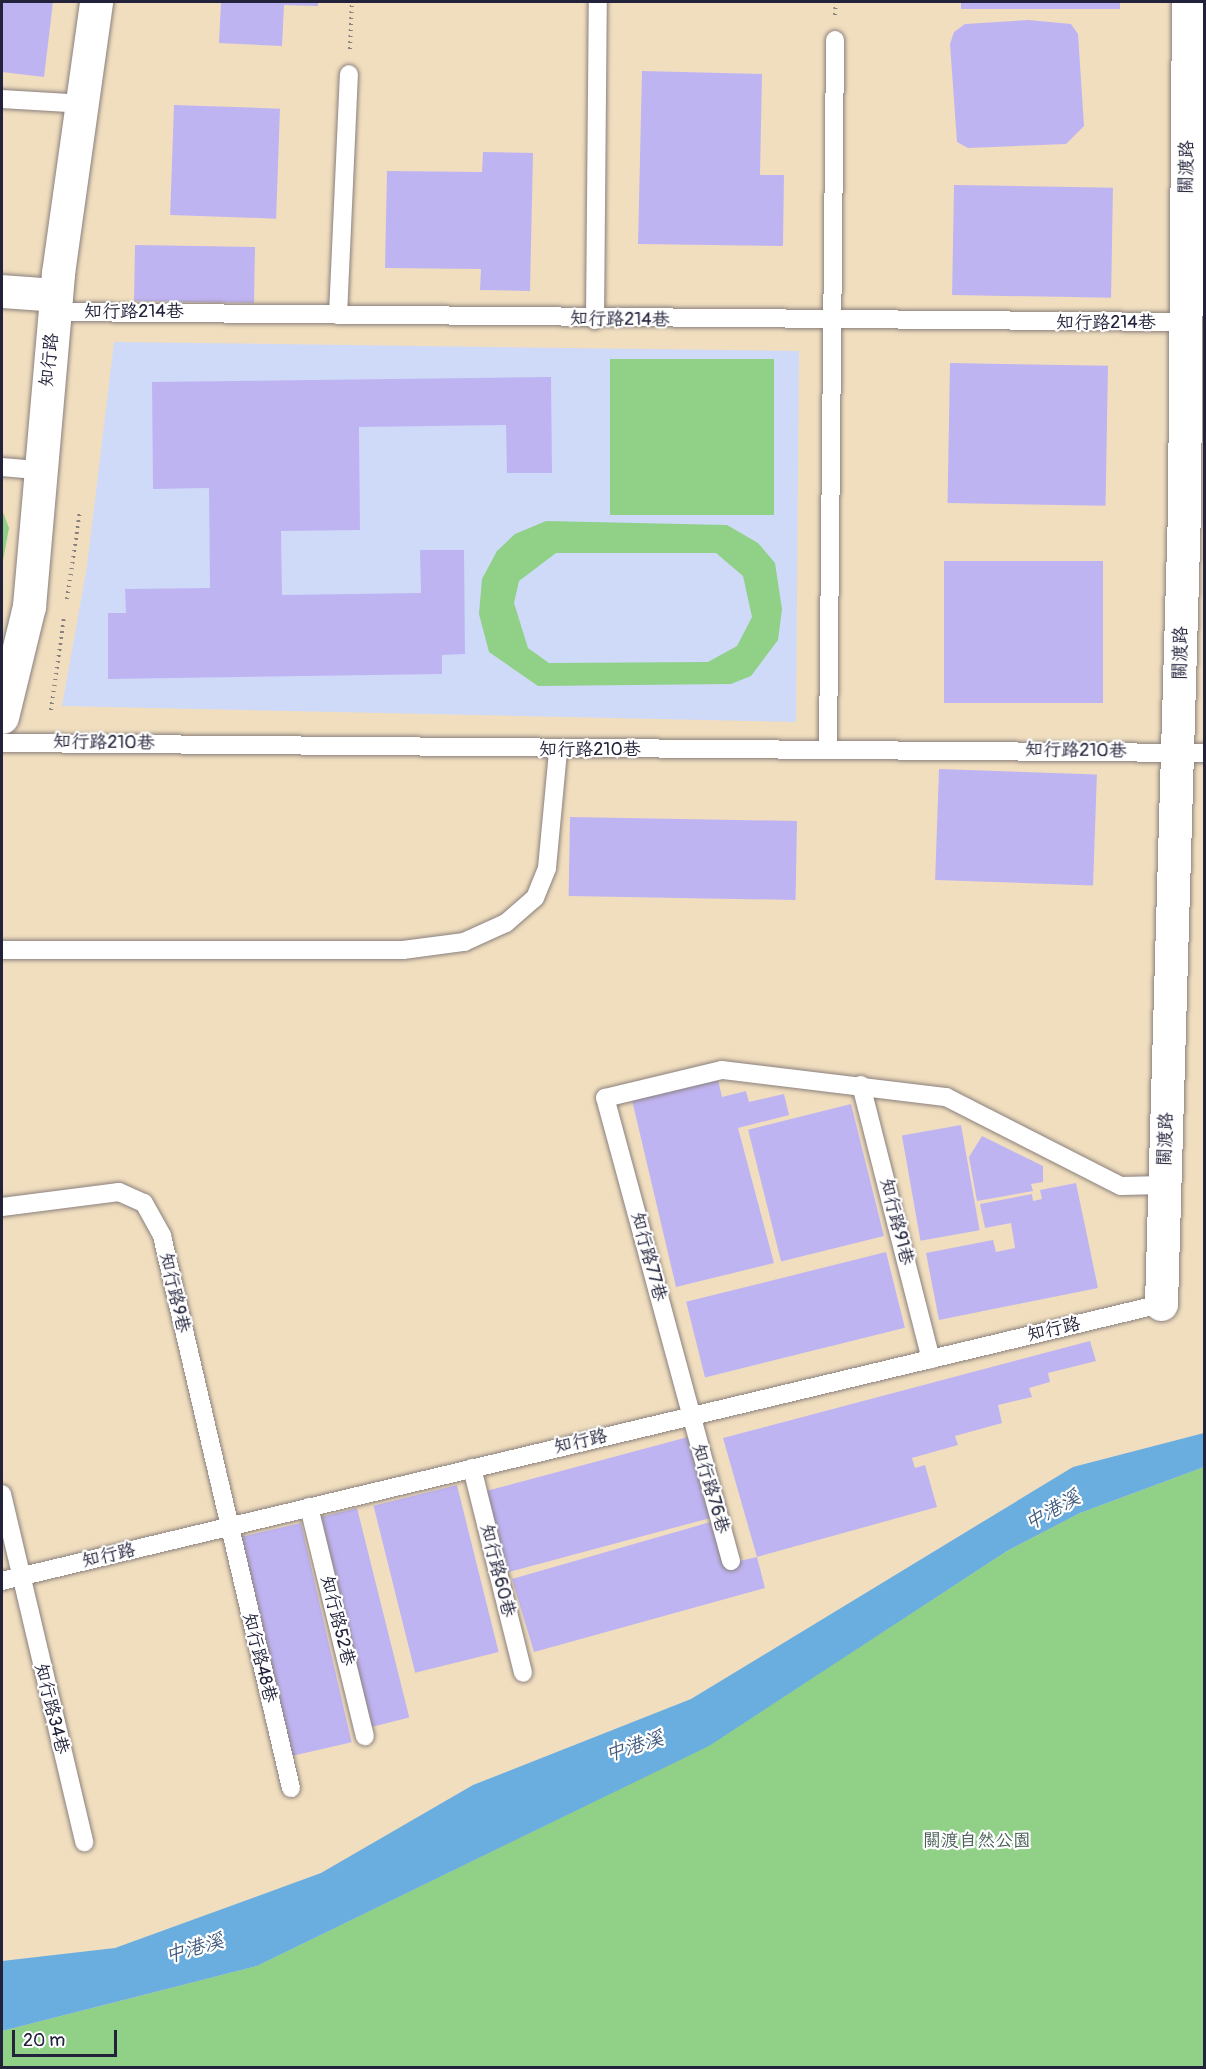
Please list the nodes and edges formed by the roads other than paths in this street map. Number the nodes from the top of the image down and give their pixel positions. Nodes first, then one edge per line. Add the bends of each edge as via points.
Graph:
1 (96, 2) edge
2 (598, 2) edge
3 (1188, 2) edge
4 (835, 40) dead end
5 (348, 74) road end
6 (2, 99) edge
7 (85, 104) junction
8 (2, 291) edge
9 (55, 304) junction
10 (338, 315) junction
11 (595, 320) junction
12 (1185, 322) junction
13 (829, 323) junction
14 (2, 467) edge
15 (39, 470) junction
16 (1194, 509) edge
17 (2, 717) edge
18 (2, 743) edge
19 (828, 748) junction
20 (558, 751) junction
21 (1191, 753) edge
22 (2, 950) edge
23 (861, 1085) junction
24 (1164, 1185) junction
25 (2, 1207) edge
26 (1161, 1304) joint
27 (931, 1359) junction
28 (690, 1416) junction
29 (472, 1468) junction
30 (2, 1494) edge
31 (309, 1507) junction
32 (227, 1528) junction
33 (731, 1561) dead end
34 (10, 1579) edge
35 (523, 1673) dead end
36 (365, 1736) dead end
37 (291, 1788) dead end
38 (84, 1842) dead end

1 - 7 street, 知行路
2 - 11 lane
3 - 12 street, 關渡路
4 - 13 lane
5 - 10 lane
6 - 7 lane
7 - 9 street, 知行路
8 - 9 street
9 - 10 lane, 知行路214巷
9 - 15 street, 知行路
10 - 11 lane, 知行路214巷
11 - 13 lane, 知行路214巷
12 - 13 lane, 知行路214巷
12 - 16 street, 關渡路
13 - 19 lane
14 - 15 lane
15 - 17 street, 知行路 via 29,606
16 - 21 street, 關渡路
18 - 20 lane, 知行路210巷
19 - 20 lane, 知行路210巷
19 - 21 lane, 知行路210巷
20 - 22 lane via 547,868 535,898 506,923 464,942 403,950
21 - 24 street, 關渡路
23 - 24 lane via 946,1097 1121,1186
23 - 27 lane, 知行路91巷
23 - 28 lane, 知行路77巷 via 722,1070 605,1098
24 - 26 street, 關渡路
25 - 32 lane, 知行路9巷 via 119,1192 144,1203 162,1236
26 - 27 lane, 知行路
27 - 28 lane, 知行路
28 - 29 lane, 知行路
28 - 33 lane, 知行路76巷
29 - 31 lane, 知行路
29 - 35 lane, 知行路60巷
30 - 34 lane, 知行路34巷
31 - 32 lane, 知行路
31 - 36 lane, 知行路52巷
32 - 34 lane, 知行路
32 - 37 lane, 知行路48巷
34 - 38 lane, 知行路34巷

